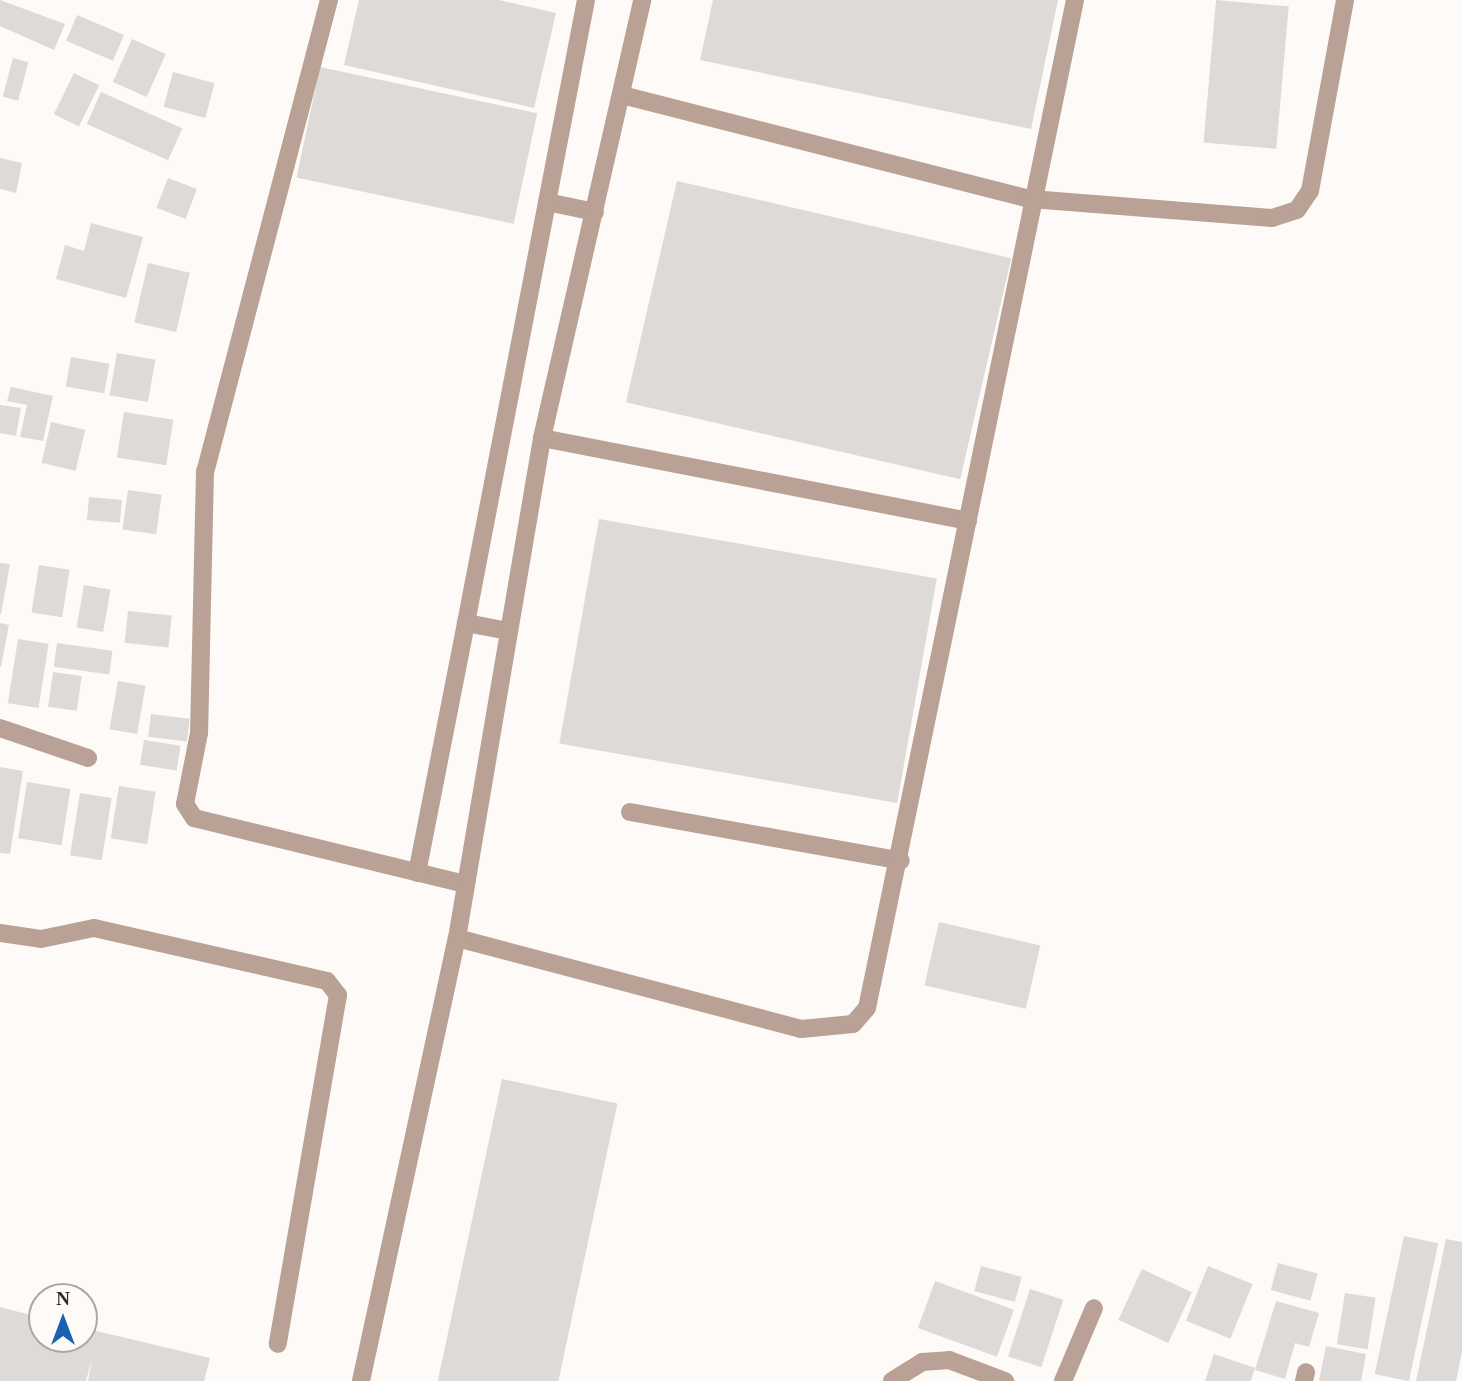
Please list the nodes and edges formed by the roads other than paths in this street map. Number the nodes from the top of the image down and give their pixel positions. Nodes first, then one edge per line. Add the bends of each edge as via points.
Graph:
1 (329, 0) edge
2 (586, 0) edge
3 (642, 0) edge
4 (1075, 0) edge
5 (1345, 0) edge
6 (622, 95) junction
7 (1031, 199) junction
8 (547, 202) junction
9 (595, 212) junction
10 (542, 438) junction
11 (968, 521) junction
12 (466, 623) junction
13 (508, 631) junction
14 (0, 728) edge
15 (88, 758) dead end
16 (630, 812) dead end
17 (901, 861) junction
18 (417, 873) junction
19 (464, 884) junction
20 (0, 933) edge
21 (457, 938) junction
22 (1094, 1308) dead end
23 (278, 1344) dead end
24 (361, 1381) edge
25 (892, 1381) edge
26 (1004, 1381) edge
27 (1063, 1381) edge

1 - 18 street via 205,471 199,733 185,804 194,818
2 - 8 street
3 - 6 street
4 - 7 street
5 - 7 street via 1317,169 1297,210 1272,218
6 - 7 street
6 - 9 street
7 - 11 street
8 - 9 street
8 - 12 street
9 - 10 street
10 - 11 street
10 - 13 street
11 - 17 street
12 - 13 street
12 - 18 street
13 - 19 street
14 - 15 street
16 - 17 street
17 - 21 street via 867,1008 853,1024 828,1029 801,1029
18 - 19 street
19 - 21 street
20 - 23 street via 41,939 94,928 327,981 338,995
21 - 24 street
22 - 27 street
25 - 26 street via 922,1362 949,1360

